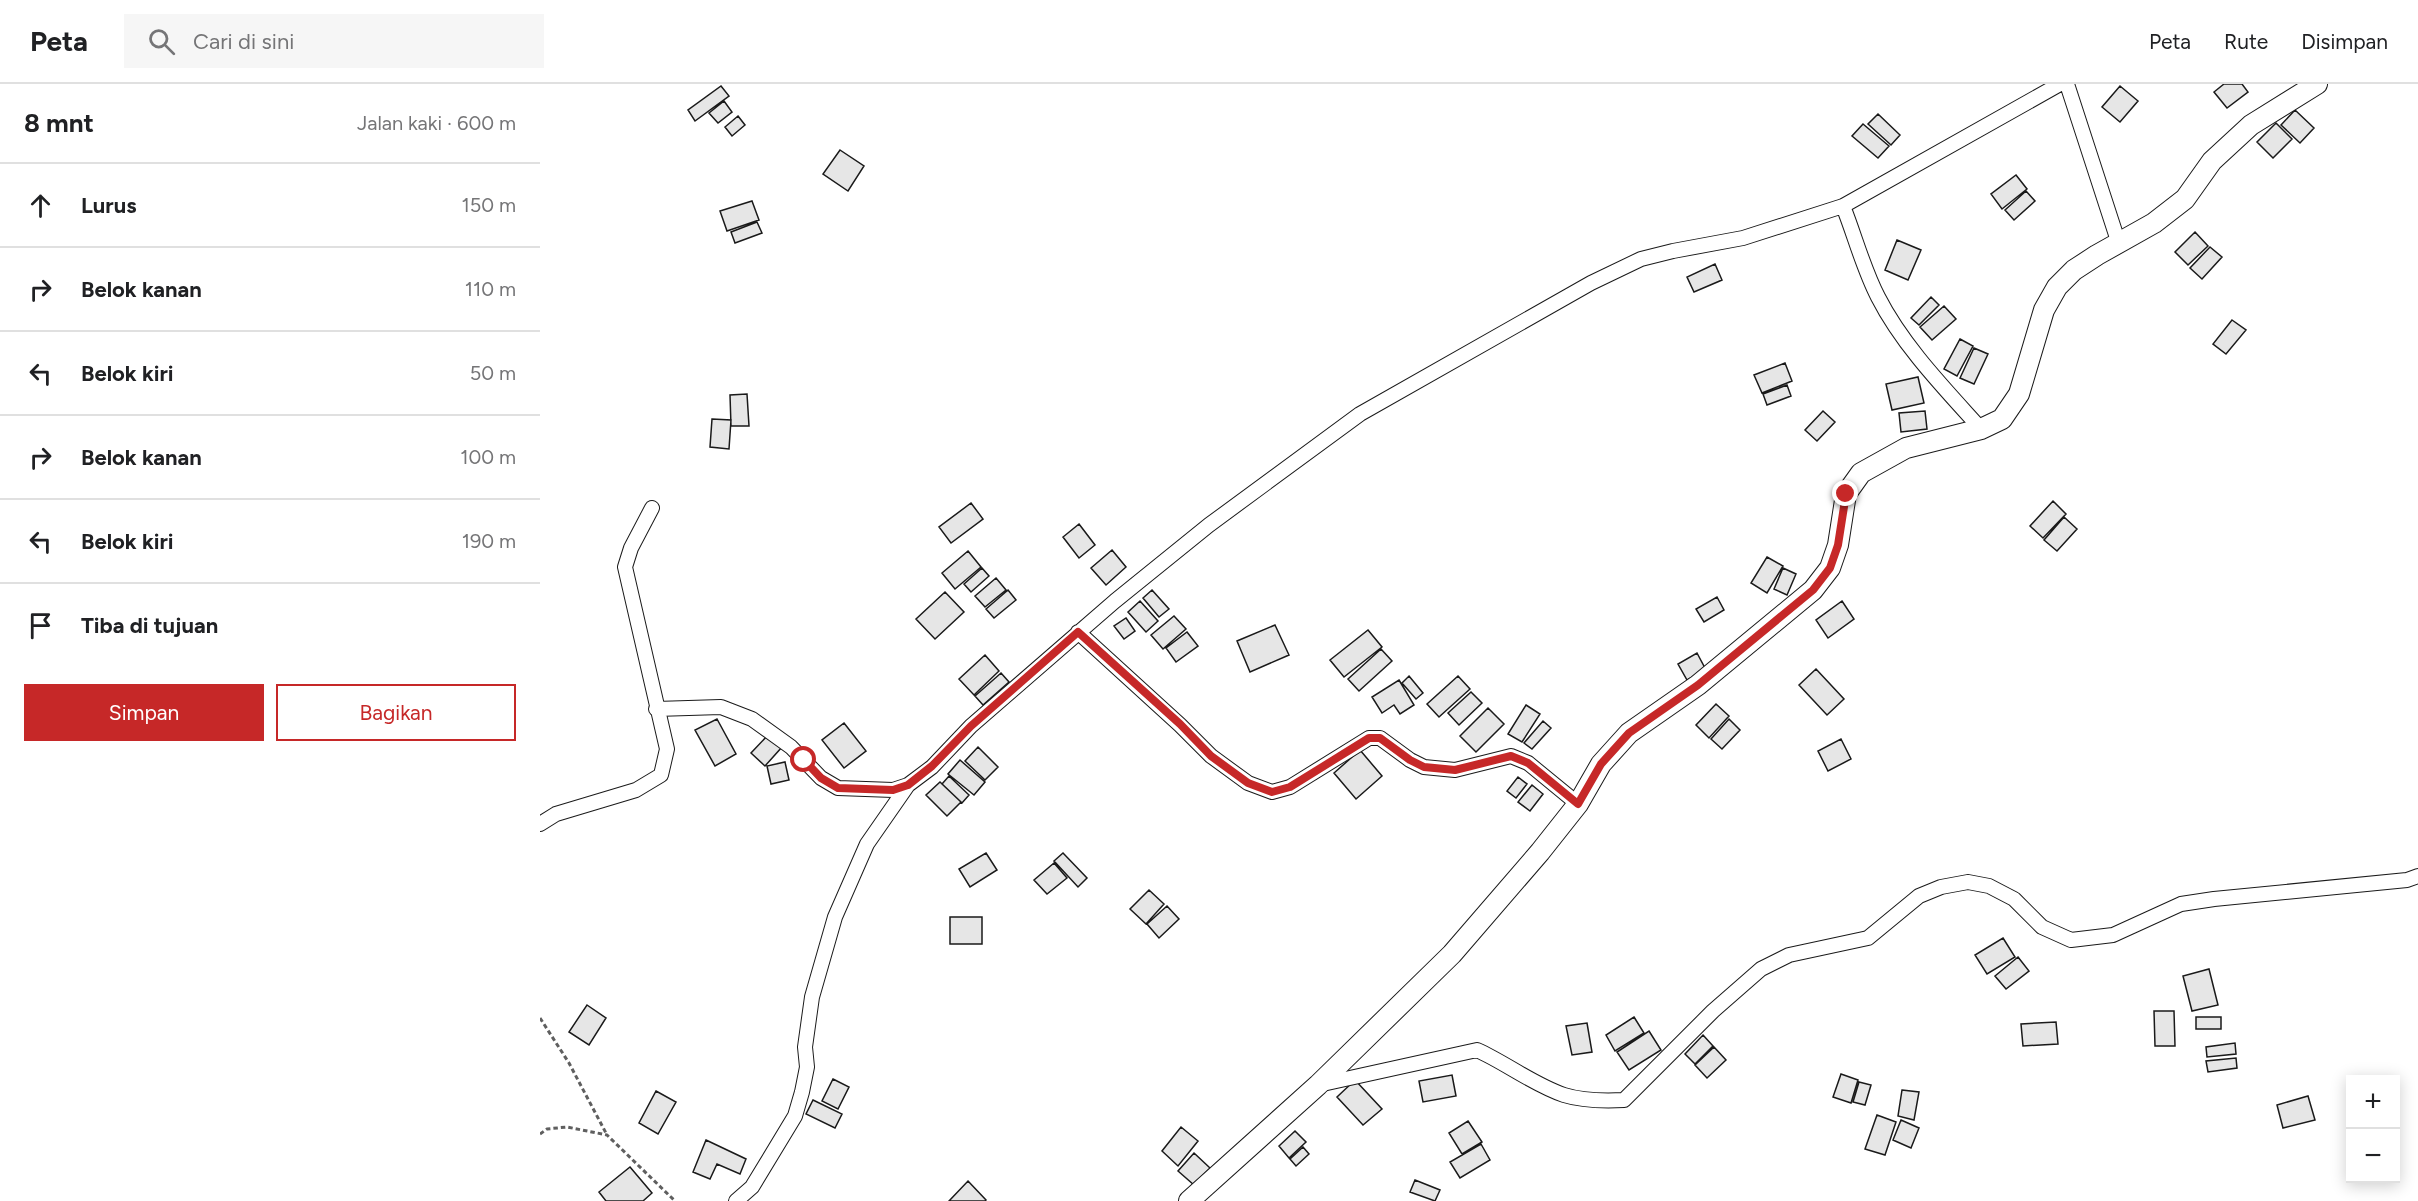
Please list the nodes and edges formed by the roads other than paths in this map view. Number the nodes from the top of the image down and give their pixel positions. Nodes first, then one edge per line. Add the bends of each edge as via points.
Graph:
1 (2060, 84) edge
2 (2067, 84) edge
3 (2317, 84) edge
4 (1844, 206) junction
5 (2119, 244) junction
6 (1981, 429) junction
7 (652, 508) dead end
8 (1078, 632) junction
9 (656, 709) junction
10 (908, 785) junction
11 (1578, 804) junction
12 (540, 824) edge
13 (2418, 876) edge
14 (1318, 1086) junction
15 (736, 1201) edge
16 (1189, 1201) edge

1 - 4 street
2 - 5 street
3 - 5 street via 2251,125 2212,161 2186,199
4 - 6 street via 1879,299 1914,350
4 - 8 street via 1743,238 1641,259 1591,283 1360,414 1209,525
5 - 6 street via 2074,270 2056,287 2044,310 2019,394 2002,419
6 - 11 street via 1906,448 1861,473 1846,494 1830,568 1813,590 1698,685 1629,733 1601,764
7 - 9 street via 625,567
8 - 10 street
8 - 11 street via 1211,756 1248,783 1272,792 1290,787 1369,738 1380,738 1424,767 1455,770 1511,756 1528,763
9 - 10 street via 722,707 752,719 838,788 893,790
9 - 12 street via 667,749 661,775 636,790 556,814
10 - 15 street via 867,844 835,917 812,998 807,1067 795,1116 752,1187
11 - 14 street via 1452,954
13 - 14 street via 2181,904 2113,935 2071,940 2042,927 2014,900 1989,886 1968,882 1950,885 1919,896 1868,938 1789,955 1761,969 1624,1100 1599,1101 1564,1095 1477,1050
14 - 16 street

